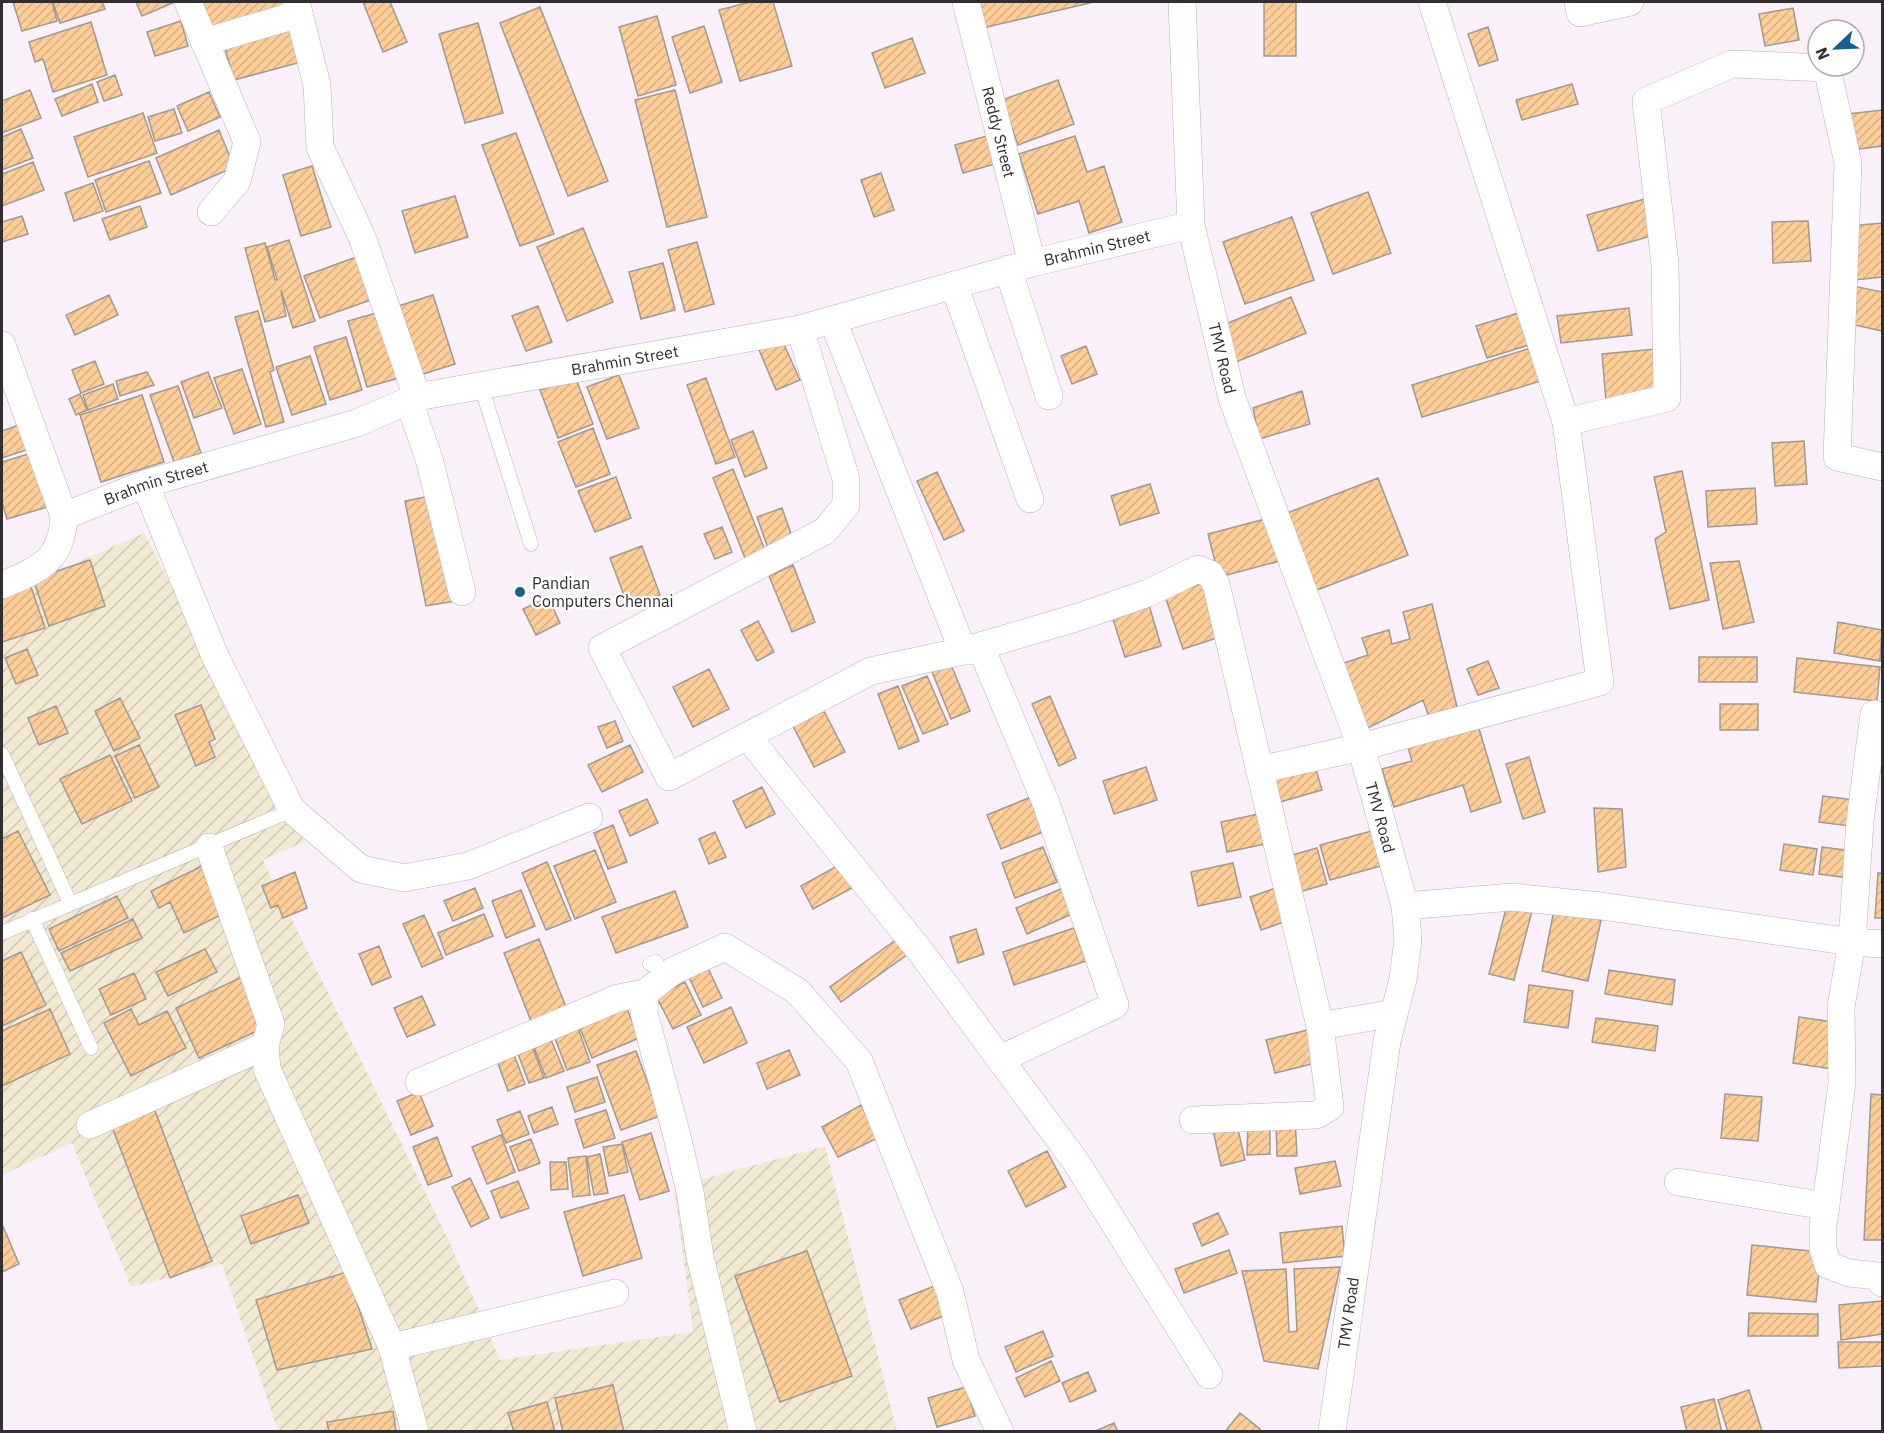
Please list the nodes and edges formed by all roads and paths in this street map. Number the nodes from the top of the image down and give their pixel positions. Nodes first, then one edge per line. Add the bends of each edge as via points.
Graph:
1 (188, 2) edge
2 (966, 2) edge
3 (1182, 2) edge
4 (1432, 2) edge
5 (1578, 2) edge
6 (1630, 2) edge
7 (297, 8) edge
8 (204, 42) junction
9 (211, 212) dead end
10 (1191, 225) junction
11 (1020, 266) junction
12 (954, 285) junction
13 (833, 321) junction
14 (800, 329) junction
15 (2, 345) edge
16 (481, 386) junction
17 (1049, 396) dead end
18 (413, 399) junction
19 (1566, 422) junction
20 (1882, 467) edge
21 (145, 484) junction
22 (1030, 499) dead end
23 (64, 516) junction
24 (531, 544) dead end
25 (2, 585) edge
26 (462, 592) dead end
27 (963, 651) junction
28 (1874, 714) dead end
29 (748, 737) junction
30 (1361, 747) junction
31 (2, 754) edge
32 (1259, 770) junction
33 (292, 810) junction
34 (589, 817) dead end
35 (209, 847) junction
36 (70, 903) junction
37 (1405, 906) junction
38 (32, 919) junction
39 (2, 933) edge
40 (1852, 942) junction
41 (1882, 944) edge
42 (656, 971) junction
43 (1394, 1013) junction
44 (1320, 1026) junction
45 (265, 1046) junction
46 (91, 1048) dead end
47 (1000, 1059) junction
48 (419, 1082) dead end
49 (1193, 1120) dead end
50 (90, 1125) dead end
51 (1678, 1182) dead end
52 (1826, 1206) junction
53 (1882, 1283) edge
54 (615, 1293) dead end
55 (392, 1347) junction
56 (1209, 1375) dead end
57 (415, 1431) edge
58 (743, 1431) edge
59 (1000, 1431) edge
60 (1332, 1431) edge

1 - 8 street
2 - 11 street, Reddy Street
3 - 10 street, TMV Road
4 - 19 street
5 - 6 street via 1580,14
7 - 8 street
7 - 18 street via 317,85 320,147 362,237
8 - 9 street via 247,142 237,181
10 - 11 street, Brahmin Street
10 - 30 street, TMV Road via 1232,398
11 - 12 street, Brahmin Street
11 - 17 street, Reddy Street
12 - 13 street, Brahmin Street
12 - 22 street
13 - 14 street, Brahmin Street
13 - 27 street
14 - 16 street, Brahmin Street
14 - 29 street via 846,479 846,505 825,531 602,648 669,777
15 - 23 street
16 - 18 street, Brahmin Street
16 - 24 lane
18 - 21 street, Brahmin Street via 357,423
18 - 26 street
19 - 20 street via 1667,398 1665,264 1646,101 1732,64 1827,68 1848,163 1837,457
19 - 30 street via 1600,682
21 - 23 street, Brahmin Street
21 - 33 street via 215,656
23 - 25 street via 63,539 45,564
27 - 29 street via 871,671
27 - 32 street via 1080,617 1198,569 1204,570 1216,584
27 - 47 street via 982,650 1046,803 1115,1005
28 - 40 street via 1860,821
29 - 47 street via 920,951
30 - 32 street
30 - 37 street, TMV Road
31 - 36 lane
32 - 44 street
33 - 34 street via 361,869 405,878 468,866
33 - 35 lane
35 - 36 lane
35 - 45 street via 271,1024
36 - 38 lane
37 - 40 street via 1512,897
37 - 43 street, TMV Road via 1408,939
38 - 39 lane
38 - 46 lane
40 - 41 street
40 - 52 street via 1841,1007 1842,1083
42 - 48 street via 618,998
42 - 58 street via 644,1013 679,1147 700,1257
42 - 59 street via 725,947 797,991 859,1061 950,1292 966,1360
43 - 44 street
43 - 60 street, TMV Road
44 - 49 street via 1330,1107 1324,1113
45 - 50 street
45 - 55 street via 267,1069
47 - 56 street via 1076,1162
51 - 52 street
52 - 53 street via 1822,1249 1828,1265 1849,1274 1878,1276
54 - 55 street
55 - 57 street

